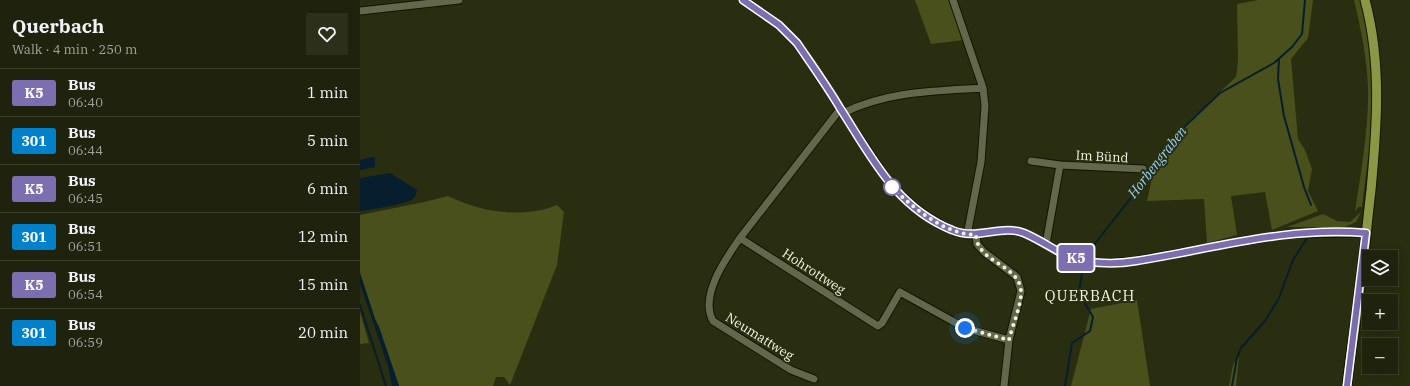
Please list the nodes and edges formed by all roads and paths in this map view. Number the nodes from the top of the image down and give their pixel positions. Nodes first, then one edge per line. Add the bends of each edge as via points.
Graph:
1 (459, 0) edge
2 (952, 0) edge
3 (1365, 0) edge
4 (748, 1) edge
5 (360, 11) edge
6 (983, 88) junction
7 (842, 110) junction
8 (1031, 161) dead end
9 (1060, 165) junction
10 (1143, 170) dead end
11 (1366, 233) junction
12 (967, 234) junction
13 (976, 235) junction
14 (740, 238) junction
15 (1046, 244) junction
16 (1009, 340) junction
17 (814, 379) dead end
18 (1004, 386) edge
19 (1347, 386) edge

1 - 5 street
2 - 6 street
3 - 11 main road via 1370,18 1378,90
4 - 7 street via 797,43
6 - 7 street via 883,97
6 - 12 street via 985,106 981,162
7 - 12 street via 892,187 921,212 951,230
7 - 14 street
8 - 9 street, Im Bünd
9 - 10 street, Im Bünd
9 - 15 street, Im Bünd
11 - 15 street via 1282,235 1134,261 1105,263 1080,260
11 - 19 main road
12 - 13 street
13 - 15 street via 1007,230 1023,232
13 - 16 street via 977,244 984,252 1017,277 1021,291
14 - 16 street, Hohrottweg via 878,326 900,292 965,328
14 - 17 street, Neumattweg via 721,265 708,303 708,313 713,320 790,370
16 - 18 street

